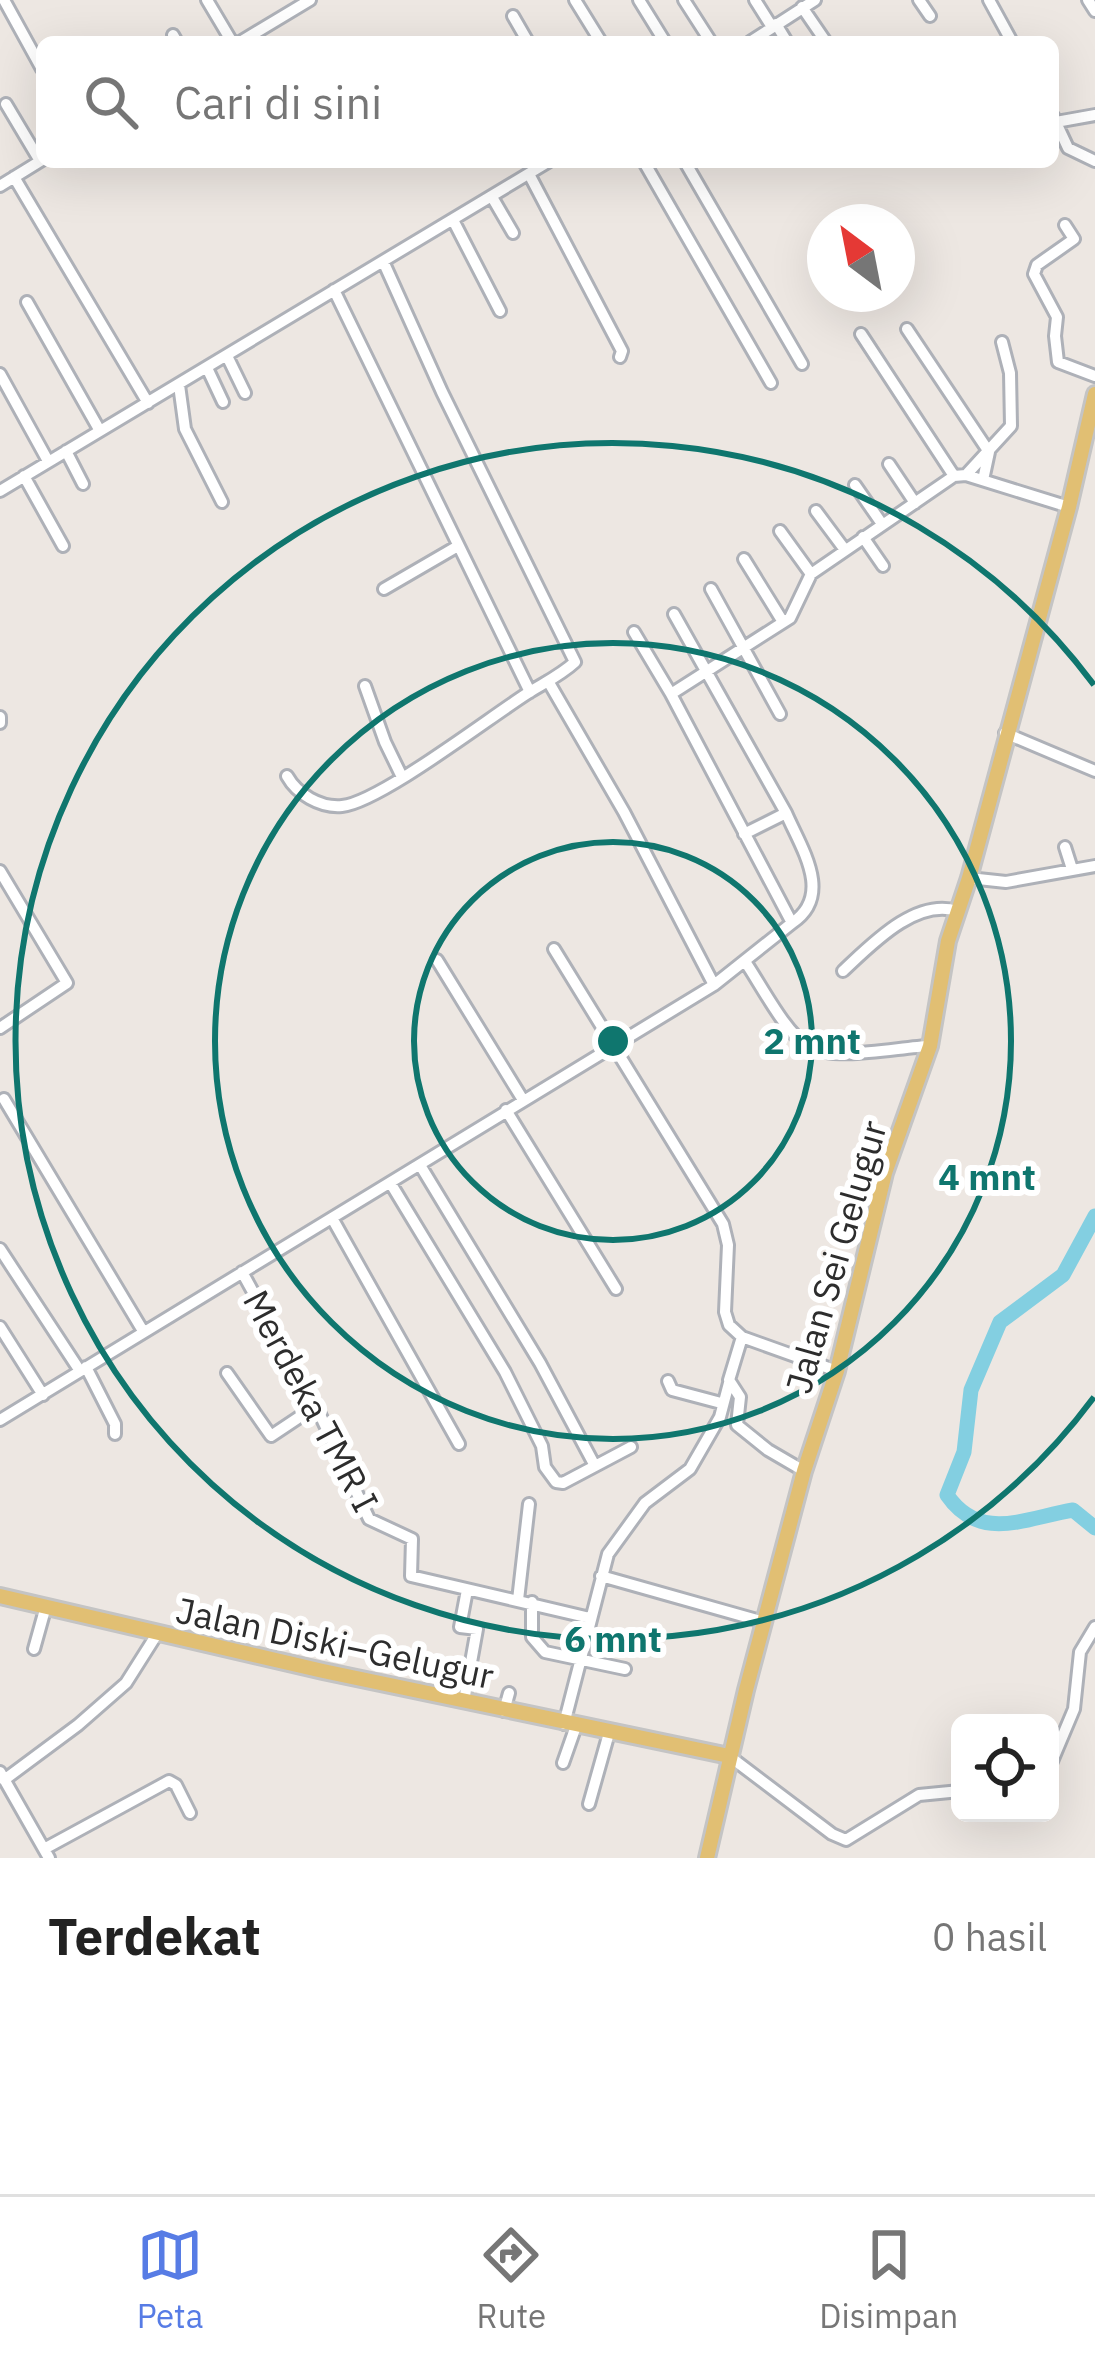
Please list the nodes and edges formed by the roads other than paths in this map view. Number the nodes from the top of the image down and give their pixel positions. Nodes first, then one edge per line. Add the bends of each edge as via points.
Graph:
1 (4, 0) edge
2 (207, 0) edge
3 (310, 0) edge
4 (575, 0) edge
5 (639, 0) edge
6 (684, 0) edge
7 (755, 0) edge
8 (815, 0) edge
9 (919, 0) edge
10 (989, 0) edge
11 (1088, 0) edge
12 (802, 7) junction
13 (1095, 10) edge
14 (513, 16) dead end
15 (930, 16) dead end
16 (774, 26) junction
17 (232, 36) edge
18 (247, 36) edge
19 (525, 36) edge
20 (597, 36) edge
21 (660, 36) edge
22 (707, 36) edge
23 (760, 36) edge
24 (782, 36) edge
25 (822, 36) edge
26 (1009, 36) edge
27 (36, 58) edge
28 (6, 104) dead end
29 (1095, 115) edge
30 (1059, 119) edge
31 (1059, 129) edge
32 (36, 153) edge
33 (1095, 161) edge
34 (36, 164) edge
35 (538, 168) edge
36 (647, 168) edge
37 (688, 168) edge
38 (529, 174) junction
39 (14, 177) junction
40 (0, 186) edge
41 (492, 197) junction
42 (453, 220) junction
43 (1065, 225) dead end
44 (513, 232) dead end
45 (383, 261) junction
46 (334, 290) junction
47 (27, 302) dead end
48 (500, 311) dead end
49 (907, 329) dead end
50 (861, 334) dead end
51 (1002, 341) dead end
52 (227, 356) junction
53 (620, 358) dead end
54 (802, 364) dead end
55 (208, 370) junction
56 (0, 374) edge
57 (1095, 376) edge
58 (771, 383) dead end
59 (179, 385) junction
60 (245, 393) dead end
61 (1095, 394) edge
62 (223, 402) dead end
63 (148, 403) junction
64 (100, 431) junction
65 (66, 452) junction
66 (989, 452) junction
67 (48, 461) junction
68 (889, 464) dead end
69 (24, 476) junction
70 (960, 476) junction
71 (983, 480) junction
72 (83, 484) dead end
73 (855, 485) dead end
74 (0, 491) edge
75 (222, 502) dead end
76 (916, 503) junction
77 (1069, 507) junction
78 (816, 511) dead end
79 (882, 524) junction
80 (780, 531) dead end
81 (863, 537) junction
82 (63, 546) dead end
83 (458, 546) junction
84 (844, 550) junction
85 (744, 560) dead end
86 (883, 566) dead end
87 (811, 574) junction
88 (384, 589) dead end
89 (711, 589) dead end
90 (674, 614) dead end
91 (783, 622) junction
92 (634, 632) dead end
93 (745, 648) junction
94 (705, 673) junction
95 (548, 681) junction
96 (365, 686) dead end
97 (530, 692) junction
98 (671, 694) junction
99 (780, 714) dead end
100 (1005, 733) junction
101 (1095, 771) edge
102 (286, 776) dead end
103 (402, 777) junction
104 (785, 813) junction
105 (744, 834) junction
106 (1065, 847) dead end
107 (1095, 866) edge
108 (1072, 869) junction
109 (0, 871) edge
110 (969, 878) junction
111 (957, 911) junction
112 (792, 923) junction
113 (554, 949) dead end
114 (437, 960) dead end
115 (746, 963) junction
116 (842, 971) dead end
117 (714, 985) junction
118 (0, 1028) edge
119 (615, 1045) junction
120 (930, 1046) junction
121 (4, 1099) dead end
122 (523, 1100) junction
123 (506, 1110) junction
124 (420, 1166) junction
125 (391, 1184) junction
126 (332, 1218) junction
127 (0, 1249) edge
128 (242, 1272) junction
129 (616, 1289) dead end
130 (0, 1327) edge
131 (143, 1330) junction
132 (742, 1337) junction
133 (83, 1369) junction
134 (837, 1371) junction
135 (227, 1373) dead end
136 (668, 1381) dead end
137 (729, 1383) junction
138 (43, 1395) junction
139 (721, 1403) junction
140 (316, 1406) junction
141 (0, 1420) edge
142 (115, 1435) dead end
143 (459, 1444) dead end
144 (631, 1447) dead end
145 (595, 1466) junction
146 (804, 1471) junction
147 (530, 1504) dead end
148 (601, 1576) junction
149 (466, 1589) junction
150 (0, 1595) edge
151 (525, 1601) junction
152 (46, 1606) junction
153 (590, 1618) junction
154 (764, 1622) junction
155 (1095, 1627) edge
156 (157, 1634) junction
157 (34, 1649) dead end
158 (577, 1661) junction
159 (625, 1669) dead end
160 (508, 1693) dead end
161 (464, 1701) junction
162 (504, 1711) junction
163 (570, 1725) junction
164 (609, 1733) junction
165 (1059, 1745) edge
166 (729, 1756) junction
167 (563, 1763) dead end
168 (2, 1776) edge
169 (951, 1792) edge
170 (589, 1804) dead end
171 (190, 1813) dead end
172 (846, 1840) junction
173 (47, 1853) edge
174 (707, 1858) edge
175 (851, 1858) edge

1 - 27 street
2 - 17 street
3 - 18 street
4 - 20 street
5 - 21 street
6 - 22 street
7 - 16 street
8 - 12 street
9 - 15 street
10 - 26 street
11 - 13 street
12 - 16 street
12 - 25 street
14 - 19 street
16 - 23 street
16 - 24 street
28 - 32 street
29 - 30 street
31 - 33 street via 1068,148
34 - 39 street
35 - 38 street
36 - 58 street
37 - 54 street
38 - 41 street
38 - 53 street
39 - 40 street
39 - 63 street
41 - 42 street
41 - 44 street
42 - 45 street
42 - 48 street
43 - 57 street via 1074,239 1034,274 1057,317 1058,362
45 - 46 street
45 - 95 street via 575,658
46 - 52 street
46 - 83 street
47 - 64 street
49 - 66 street
50 - 70 street
51 - 66 street via 1012,416
52 - 55 street
52 - 60 street
55 - 59 street
55 - 62 street
56 - 67 street
59 - 63 street
59 - 75 street via 185,429
61 - 77 main road, Jalan Sei Gelugur
63 - 64 street
64 - 65 street
65 - 67 street
65 - 72 street
66 - 70 street
66 - 71 street
67 - 69 street
68 - 76 street
69 - 74 street
69 - 82 street
70 - 71 street
70 - 76 street
71 - 77 street
73 - 79 street
76 - 79 street
77 - 100 main road, Jalan Sei Gelugur
78 - 84 street
79 - 81 street
80 - 87 street
81 - 84 street
81 - 86 street
83 - 88 street
83 - 97 street
84 - 87 street
85 - 91 street
87 - 91 street
89 - 93 street
90 - 94 street
91 - 93 street
92 - 98 street
93 - 94 street
93 - 99 street
94 - 98 street
94 - 104 street
95 - 97 street
95 - 117 street
96 - 103 street
97 - 103 street
98 - 105 street
100 - 101 street
100 - 110 main road, Jalan Sei Gelugur
102 - 103 street via 323,805 344,806
104 - 105 street
104 - 112 street via 814,886
105 - 112 street
106 - 108 street
107 - 108 street
108 - 110 street via 1006,882
109 - 118 street via 67,983
110 - 111 main road, Jalan Sei Gelugur
111 - 116 street via 926,910
111 - 120 main road, Jalan Sei Gelugur
112 - 115 street
113 - 119 street
114 - 122 street
115 - 117 street
115 - 120 street via 808,1046
117 - 119 street
119 - 122 street
119 - 132 street via 723,1224 725,1312
120 - 134 main road, Jalan Sei Gelugur via 885,1173
121 - 131 street
122 - 123 street
123 - 124 street
123 - 129 street
124 - 125 street
124 - 145 street
125 - 126 street
125 - 145 street via 526,1409 552,1477 563,1483
126 - 128 street
126 - 143 street
127 - 133 street
128 - 131 street
128 - 140 street, Merdeka TMR I
130 - 138 street
131 - 133 street
132 - 134 street
132 - 137 street
133 - 138 street
133 - 142 street
134 - 146 main road, Jalan Sei Gelugur
135 - 140 street via 271,1436
136 - 139 street via 673,1390
137 - 139 street
137 - 146 street via 740,1397 736,1425
138 - 141 street
139 - 148 street via 690,1469 630,1520
140 - 149 street, Merdeka TMR I via 370,1521 412,1539 411,1576
144 - 145 street
146 - 154 main road, Jalan Sei Gelugur
147 - 151 street
148 - 153 street
148 - 154 street
149 - 151 street
149 - 161 street via 460,1627 478,1629
150 - 152 main road, Jalan Diski–Gelugur
151 - 153 street
151 - 158 street via 536,1643
152 - 156 main road, Jalan Diski–Gelugur
152 - 157 street
153 - 158 street
154 - 166 main road, Jalan Sei Gelugur
155 - 165 street via 1080,1652 1074,1709
156 - 161 main road, Jalan Diski–Gelugur
156 - 168 street via 126,1683
158 - 159 street
158 - 163 street
160 - 162 street
161 - 162 main road, Jalan Diski–Gelugur
162 - 163 main road, Jalan Diski–Gelugur
163 - 164 main road, Jalan Diski–Gelugur
163 - 167 street
164 - 166 main road, Jalan Diski–Gelugur
164 - 170 street
166 - 172 street
166 - 174 main road, Jalan Sei Gelugur
168 - 173 street
169 - 172 street via 919,1796
171 - 173 street via 169,1781
172 - 175 street

